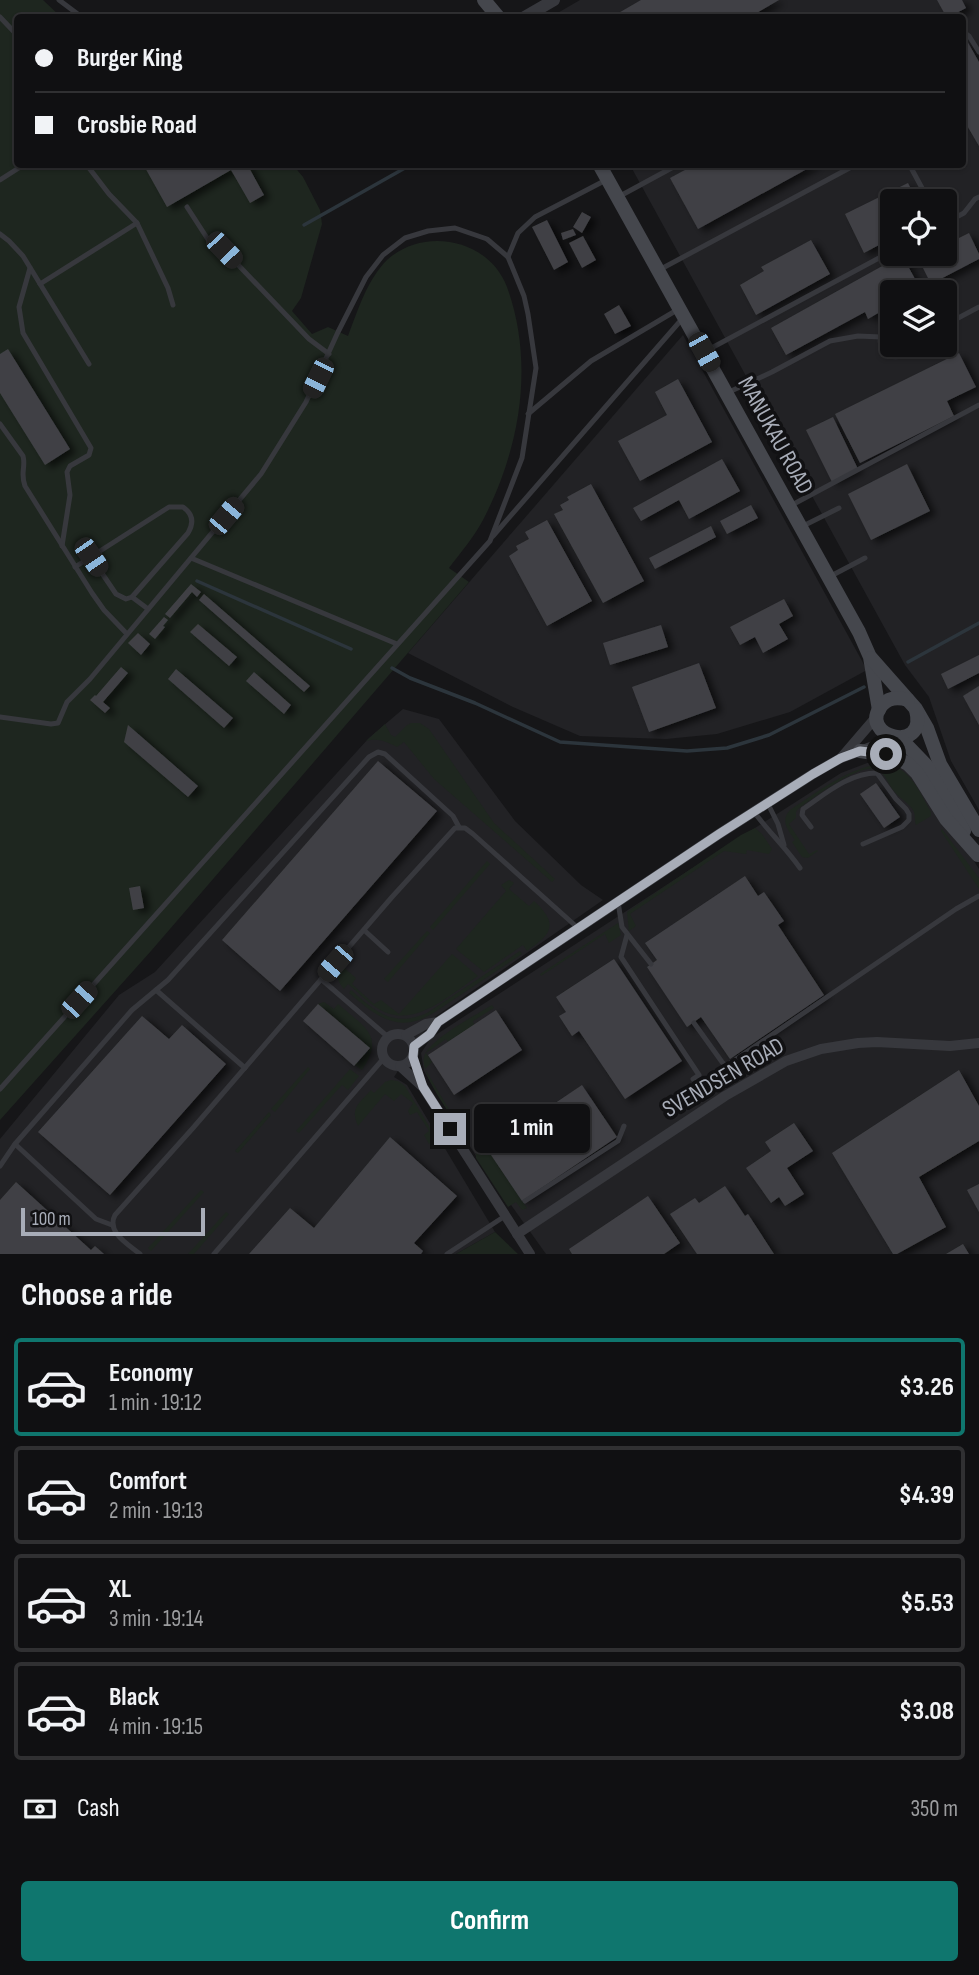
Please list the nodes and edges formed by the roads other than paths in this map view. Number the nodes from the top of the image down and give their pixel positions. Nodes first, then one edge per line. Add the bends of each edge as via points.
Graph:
1 (59, 0) edge
2 (484, 0) edge
3 (554, 0) edge
4 (77, 14) edge
5 (496, 14) edge
6 (530, 14) edge
7 (0, 17) edge
8 (14, 32) edge
9 (966, 34) edge
10 (979, 52) edge
11 (19, 168) edge
12 (89, 168) edge
13 (601, 168) edge
14 (672, 168) edge
15 (850, 168) edge
16 (911, 168) edge
17 (607, 179) junction
18 (0, 180) edge
19 (923, 189) edge
20 (979, 197) edge
21 (618, 198) junction
22 (187, 207) dead end
23 (957, 217) edge
24 (137, 223) junction
25 (0, 234) edge
26 (508, 257) junction
27 (880, 257) edge
28 (30, 268) junction
29 (658, 271) junction
30 (40, 284) junction
31 (173, 305) dead end
32 (979, 307) edge
33 (682, 313) junction
34 (957, 319) edge
35 (880, 337) edge
36 (704, 352) junction
37 (329, 354) junction
38 (89, 364) dead end
39 (727, 393) junction
40 (979, 405) edge
41 (528, 414) junction
42 (0, 424) edge
43 (790, 506) junction
44 (839, 508) dead end
45 (801, 527) junction
46 (489, 541) junction
47 (62, 546) junction
48 (91, 557) junction
49 (191, 558) junction
50 (866, 558) dead end
51 (75, 567) junction
52 (829, 577) junction
53 (132, 597) junction
54 (148, 609) junction
55 (127, 634) junction
56 (397, 644) junction
57 (870, 657) junction
58 (912, 705) junction
59 (878, 713) junction
60 (0, 717) edge
61 (898, 738) junction
62 (860, 751) junction
63 (841, 758) junction
64 (768, 804) junction
65 (754, 813) junction
66 (458, 827) junction
67 (811, 827) dead end
68 (979, 830) edge
69 (863, 844) dead end
70 (784, 845) junction
71 (979, 855) edge
72 (800, 868) dead end
73 (979, 896) edge
74 (618, 902) junction
75 (578, 928) junction
76 (364, 930) junction
77 (627, 935) junction
78 (388, 952) dead end
79 (651, 964) dead end
80 (321, 979) junction
81 (156, 990) junction
82 (438, 1022) junction
83 (694, 1023) dead end
84 (406, 1035) junction
85 (388, 1037) junction
86 (979, 1043) edge
87 (414, 1052) junction
88 (384, 1058) junction
89 (400, 1066) junction
90 (244, 1068) junction
91 (10, 1078) junction
92 (693, 1079) dead end
93 (0, 1082) edge
94 (423, 1087) junction
95 (0, 1089) edge
96 (624, 1126) dead end
97 (15, 1144) junction
98 (0, 1166) edge
99 (526, 1202) dead end
100 (505, 1216) junction
101 (112, 1225) junction
102 (517, 1234) junction
103 (140, 1254) edge
104 (214, 1254) edge
105 (447, 1254) edge
106 (530, 1254) edge

1 - 4 lane
2 - 5 main road
3 - 6 street
7 - 8 lane
9 - 10 lane
11 - 18 lane
12 - 24 lane
13 - 17 main road, MANUKAU ROAD
14 - 21 lane
15 - 29 lane
16 - 19 lane
17 - 21 main road, MANUKAU ROAD
17 - 26 lane via 535,217 518,233
20 - 23 lane
21 - 29 main road, MANUKAU ROAD
22 - 37 lane via 209,241 224,250
24 - 30 lane
24 - 31 lane
25 - 28 lane
26 - 37 lane via 487,239 455,228 405,238 383,255 366,277
26 - 41 lane via 524,296 536,368
27 - 36 lane
28 - 30 lane
28 - 47 lane via 19,307 23,333 92,448 89,456 67,472 70,495
29 - 33 main road, MANUKAU ROAD
30 - 38 lane
32 - 34 lane
33 - 36 main road, MANUKAU ROAD
33 - 41 lane via 591,361
33 - 46 lane
35 - 39 lane via 830,341
36 - 39 main road, MANUKAU ROAD
37 - 49 lane via 306,402 261,474
39 - 43 main road, MANUKAU ROAD
40 - 43 lane
41 - 46 lane via 522,457
42 - 47 lane via 23,456 25,485
43 - 45 main road, MANUKAU ROAD
44 - 45 lane
45 - 52 main road, MANUKAU ROAD
46 - 56 lane
47 - 51 lane
48 - 51 lane
48 - 53 lane via 116,594
48 - 53 lane via 169,507 188,511 192,522 188,533
49 - 54 lane
49 - 56 lane
50 - 52 lane
51 - 55 lane
52 - 57 main road, MANUKAU ROAD
53 - 54 lane
54 - 55 lane
55 - 60 lane via 67,702 58,723
56 - 91 lane
57 - 58 main road, MANUKAU ROAD
57 - 59 main road, MANUKAU ROAD
58 - 59 main road via 894,698
58 - 61 main road via 918,714 917,725
58 - 68 main road, MANUKAU ROAD
59 - 61 main road via 884,733
59 - 63 street
61 - 62 street
61 - 71 main road via 926,765
62 - 63 street
62 - 71 main road via 893,756 908,764 946,819
63 - 64 street
64 - 65 street
64 - 70 lane
65 - 70 lane
65 - 74 street
66 - 75 lane via 469,830
66 - 76 lane
66 - 81 lane via 453,816 385,754 373,754
67 - 69 lane via 803,809 843,782 877,773 906,809 909,820
70 - 72 lane
73 - 83 lane via 726,1066
74 - 75 street
74 - 77 lane
75 - 82 street
76 - 78 lane
76 - 80 lane
77 - 79 lane
77 - 92 lane via 621,957 699,1075
80 - 85 lane
80 - 90 lane
81 - 90 lane
81 - 97 lane via 132,1010
82 - 84 street
82 - 87 street
84 - 85 street
84 - 87 street
85 - 88 street
86 - 102 street, SVENDSEN ROAD via 858,1043 786,1061 725,1096
87 - 89 street via 410,1061
87 - 94 street
88 - 89 street
88 - 104 lane
89 - 94 street
90 - 101 lane via 115,1215
91 - 93 lane
91 - 95 lane
94 - 100 street
96 - 99 lane via 618,1141
97 - 98 lane
97 - 101 lane via 96,1219
100 - 102 street
100 - 105 lane
101 - 103 lane
102 - 106 street

